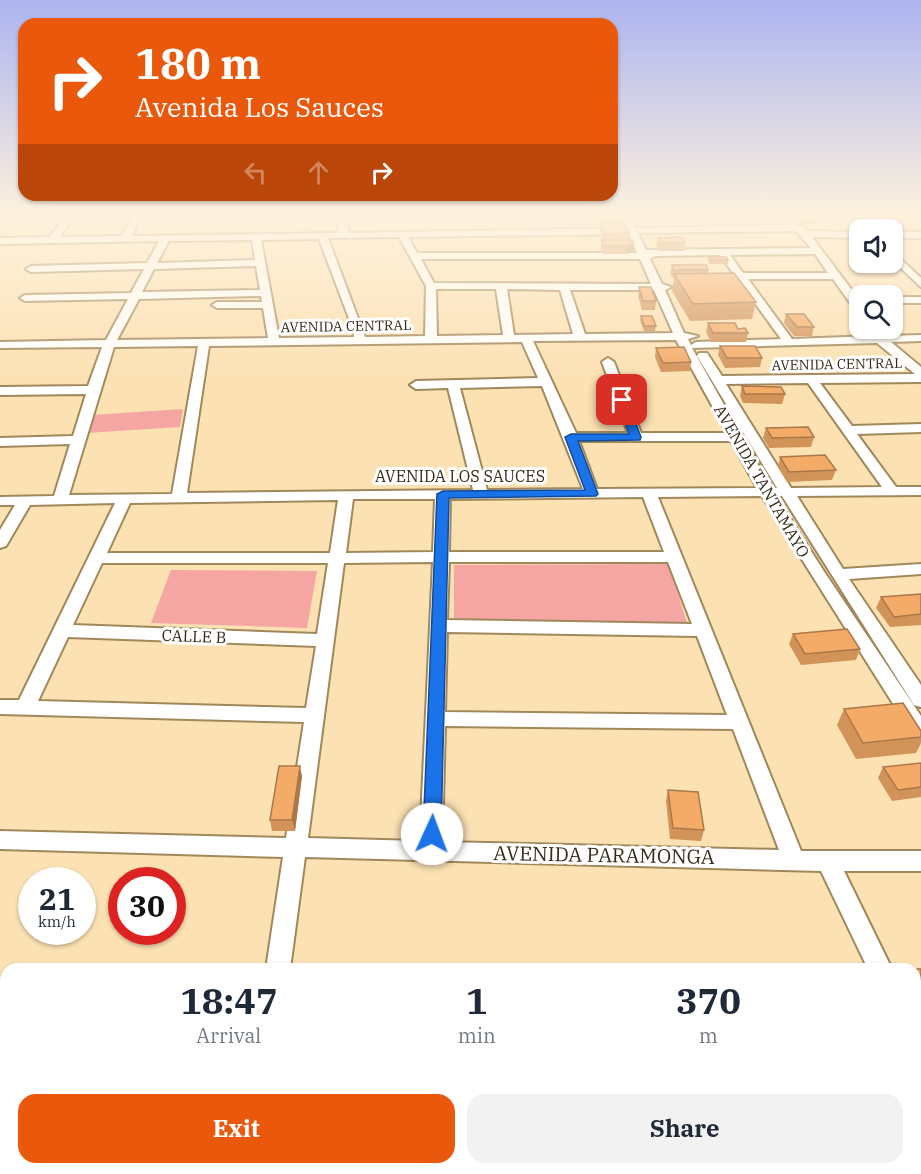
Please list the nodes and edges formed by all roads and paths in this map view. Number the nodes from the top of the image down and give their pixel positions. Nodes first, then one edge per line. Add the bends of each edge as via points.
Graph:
1 (149, 271) edge
2 (262, 271) edge
3 (336, 271) edge
4 (423, 271) edge
5 (654, 271) edge
6 (737, 271) edge
7 (832, 271) edge
8 (908, 271) edge
9 (741, 276) junction
10 (836, 276) junction
11 (921, 284) edge
12 (431, 286) junction
13 (501, 286) junction
14 (564, 286) junction
15 (662, 287) junction
16 (849, 292) edge
17 (267, 293) junction
18 (25, 298) dead end
19 (903, 300) edge
20 (921, 300) edge
21 (133, 301) junction
22 (268, 305) junction
23 (849, 336) edge
24 (903, 336) edge
25 (509, 338) junction
26 (526, 338) junction
27 (580, 338) junction
28 (921, 338) edge
29 (431, 339) junction
30 (690, 339) junction
31 (883, 339) edge
32 (360, 340) junction
33 (788, 341) junction
34 (204, 342) junction
35 (274, 342) junction
36 (110, 344) junction
37 (0, 345) edge
38 (608, 362) dead end
39 (921, 373) edge
40 (921, 378) edge
41 (811, 379) junction
42 (717, 380) junction
43 (546, 382) junction
44 (453, 384) junction
45 (416, 385) dead end
46 (93, 390) junction
47 (0, 391) edge
48 (921, 428) edge
49 (848, 430) junction
50 (571, 437) junction
51 (636, 437) junction
52 (736, 437) junction
53 (78, 440) junction
54 (0, 442) edge
55 (892, 491) junction
56 (921, 491) edge
57 (785, 492) junction
58 (767, 493) junction
59 (443, 494) junction
60 (481, 494) junction
61 (592, 494) junction
62 (649, 494) junction
63 (346, 495) junction
64 (179, 497) junction
65 (124, 499) junction
66 (0, 501) edge
67 (25, 501) junction
68 (60, 501) junction
69 (0, 543) edge
70 (441, 557) junction
71 (674, 557) junction
72 (98, 558) junction
73 (337, 558) junction
74 (921, 569) edge
75 (838, 575) junction
76 (439, 626) junction
77 (703, 630) junction
78 (62, 631) junction
79 (325, 640) junction
80 (921, 700) edge
81 (0, 707) edge
82 (25, 708) junction
83 (315, 715) junction
84 (436, 719) junction
85 (740, 722) junction
86 (921, 732) edge
87 (0, 840) edge
88 (296, 848) junction
89 (431, 851) junction
90 (794, 860) junction
91 (828, 861) junction
92 (921, 861) edge
93 (279, 963) edge
94 (877, 963) edge

1 - 21 street
2 - 17 street
3 - 32 street
4 - 12 street
5 - 15 street, AVENIDA TANTAMAYO
6 - 9 street
7 - 10 street
8 - 11 street
9 - 10 street
9 - 33 street
10 - 16 street
12 - 13 street
12 - 29 street
13 - 14 street
13 - 25 street
14 - 15 street
14 - 27 street
15 - 30 street, AVENIDA TANTAMAYO
17 - 21 street
17 - 22 street
18 - 21 street via 50,302
19 - 20 street
21 - 22 street
21 - 36 street
22 - 35 street
23 - 33 street, AVENIDA CENTRAL
24 - 28 street, AVENIDA CENTRAL
25 - 26 street, AVENIDA CENTRAL
25 - 29 street, AVENIDA CENTRAL
26 - 27 street, AVENIDA CENTRAL
26 - 43 street
27 - 30 street, AVENIDA CENTRAL
29 - 32 street, AVENIDA CENTRAL
30 - 33 street, AVENIDA CENTRAL
30 - 42 street, AVENIDA TANTAMAYO
30 - 52 street, AVENIDA TANTAMAYO
31 - 39 street
32 - 35 street, AVENIDA CENTRAL
34 - 35 street, AVENIDA CENTRAL
34 - 36 street, AVENIDA CENTRAL
34 - 64 street
36 - 37 street, AVENIDA CENTRAL
36 - 46 street
38 - 51 street
40 - 41 street, AVENIDA CENTRAL
41 - 42 street, AVENIDA CENTRAL
41 - 49 street
42 - 57 street, AVENIDA TANTAMAYO
43 - 44 street
43 - 50 street
44 - 45 street
44 - 60 street
46 - 47 street
46 - 53 street
48 - 49 street
49 - 55 street
50 - 51 street
50 - 61 street
51 - 52 street
52 - 58 street, AVENIDA TANTAMAYO
53 - 54 street
53 - 68 street
55 - 56 street, AVENIDA LOS SAUCES
55 - 57 street, AVENIDA LOS SAUCES
57 - 58 street, AVENIDA LOS SAUCES
57 - 75 street, AVENIDA TANTAMAYO
58 - 62 street, AVENIDA LOS SAUCES
58 - 86 street, AVENIDA TANTAMAYO
59 - 60 street, AVENIDA LOS SAUCES
59 - 63 street, AVENIDA LOS SAUCES
59 - 70 street
60 - 61 street, AVENIDA LOS SAUCES
61 - 62 street, AVENIDA LOS SAUCES
62 - 71 street
63 - 64 street, AVENIDA LOS SAUCES
63 - 73 street
64 - 65 street, AVENIDA LOS SAUCES
65 - 68 street, AVENIDA LOS SAUCES
65 - 72 street
66 - 67 street, AVENIDA LOS SAUCES
67 - 68 street, AVENIDA LOS SAUCES
67 - 69 street
70 - 71 street
70 - 73 street
70 - 76 street
71 - 77 street
72 - 73 street
72 - 78 street
73 - 79 street
74 - 75 street
75 - 80 street, AVENIDA TANTAMAYO
76 - 77 street
76 - 84 street
77 - 85 street
78 - 79 street, CALLE B
78 - 82 street
79 - 83 street
81 - 82 street
82 - 83 street
83 - 88 street
84 - 85 street
84 - 89 street
85 - 90 street
87 - 88 street, AVENIDA PARAMONGA
88 - 89 street, AVENIDA PARAMONGA
88 - 93 street
89 - 90 street, AVENIDA PARAMONGA
90 - 91 street, AVENIDA PARAMONGA
91 - 92 street, AVENIDA PARAMONGA
91 - 94 street

